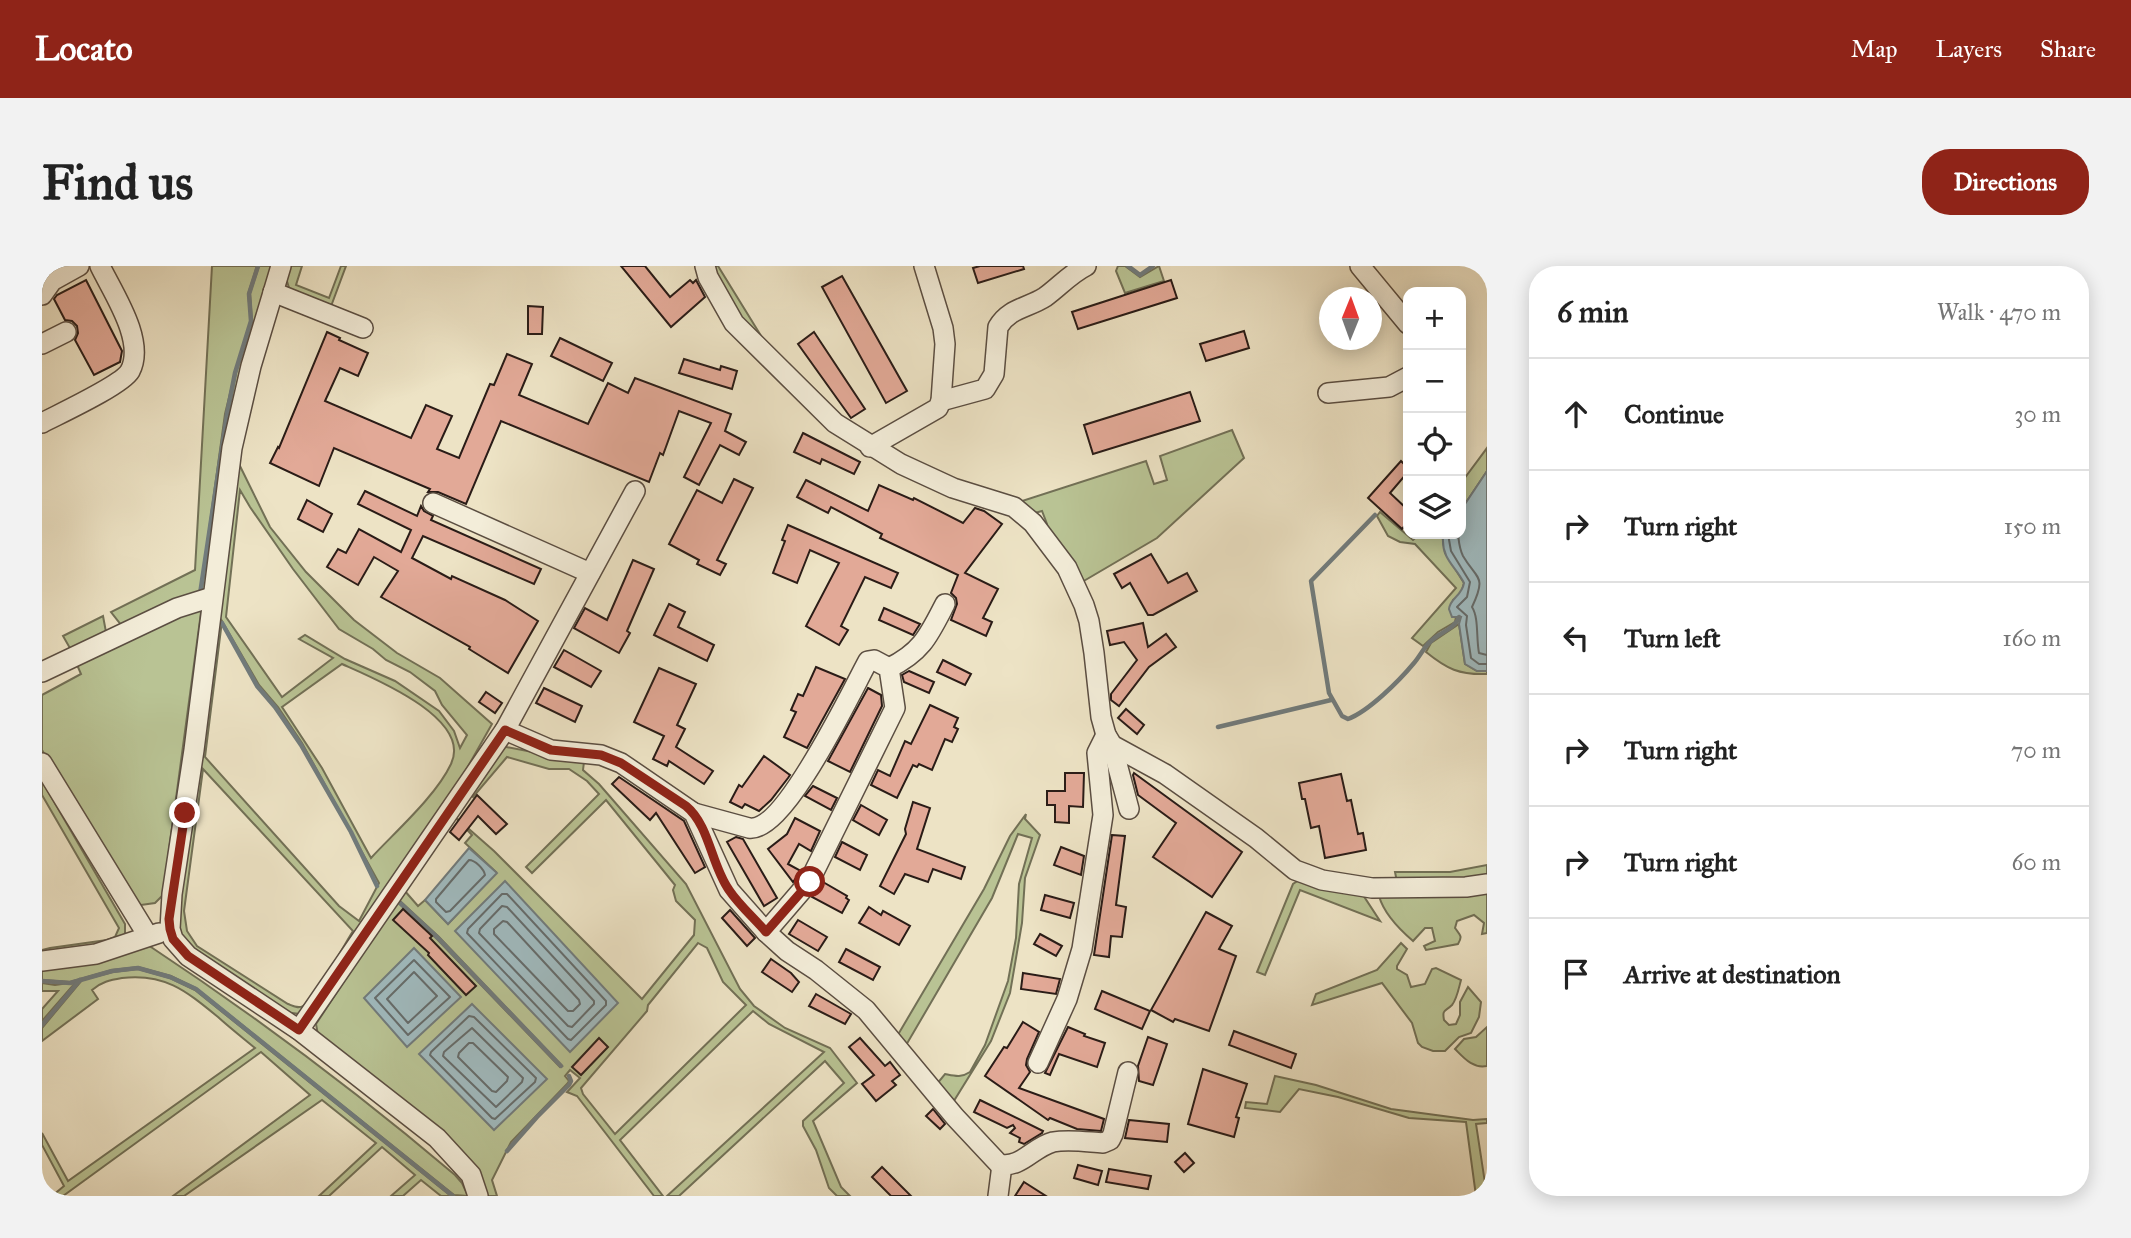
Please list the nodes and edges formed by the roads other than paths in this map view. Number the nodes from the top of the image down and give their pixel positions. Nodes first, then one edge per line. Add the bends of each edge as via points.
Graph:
1 (79, 266) edge
2 (100, 266) edge
3 (281, 266) edge
4 (705, 266) edge
5 (924, 266) edge
6 (1086, 266) edge
7 (1360, 266) edge
8 (273, 292) junction
9 (42, 295) edge
10 (1403, 318) edge
11 (363, 328) dead end
12 (66, 332) dead end
13 (42, 344) edge
14 (1403, 380) edge
15 (1328, 393) dead end
16 (941, 401) junction
17 (42, 423) edge
18 (870, 447) junction
19 (635, 491) dead end
20 (433, 503) dead end
21 (590, 573) junction
22 (212, 597) junction
23 (945, 604) dead end
24 (890, 668) junction
25 (42, 672) edge
26 (505, 730) junction
27 (1109, 740) junction
28 (42, 763) edge
29 (1129, 809) dead end
30 (694, 813) junction
31 (1487, 884) edge
32 (170, 929) junction
33 (766, 932) junction
34 (148, 936) junction
35 (42, 961) edge
36 (299, 1030) junction
37 (1038, 1063) dead end
38 (1128, 1072) dead end
39 (1002, 1165) junction
40 (478, 1196) edge
41 (998, 1196) edge

1 - 9 street via 52,281
2 - 17 street via 128,322 135,358 129,373 112,386
3 - 8 street
4 - 18 street via 734,323 835,423
5 - 16 street via 943,328
6 - 16 street via 1044,298 1016,309 1001,321 994,373 985,389
7 - 10 street
8 - 11 street
8 - 22 street via 237,423
12 - 13 street
14 - 15 street via 1389,387
16 - 18 street via 938,408
18 - 27 street via 953,488 1014,507 1033,523 1067,568 1089,621 1098,696
19 - 21 street
20 - 21 street
21 - 26 street
22 - 25 street via 177,608
22 - 32 street
23 - 24 street via 926,641
24 - 30 street via 868,661 824,746 768,823 756,829
24 - 33 street via 895,708 810,882
26 - 30 street via 551,750 601,755 621,763
26 - 36 street
27 - 29 street
27 - 31 street via 1256,838 1295,870 1322,880 1371,888
27 - 37 street via 1097,753 1103,815 1082,949 1067,999
28 - 34 street
30 - 33 street via 729,890
32 - 34 street
32 - 36 street via 188,956
33 - 39 street via 866,1010
34 - 35 street via 96,954
36 - 40 street via 437,1138 471,1175
38 - 39 street via 1110,1140 1051,1143 1021,1161
39 - 41 street

